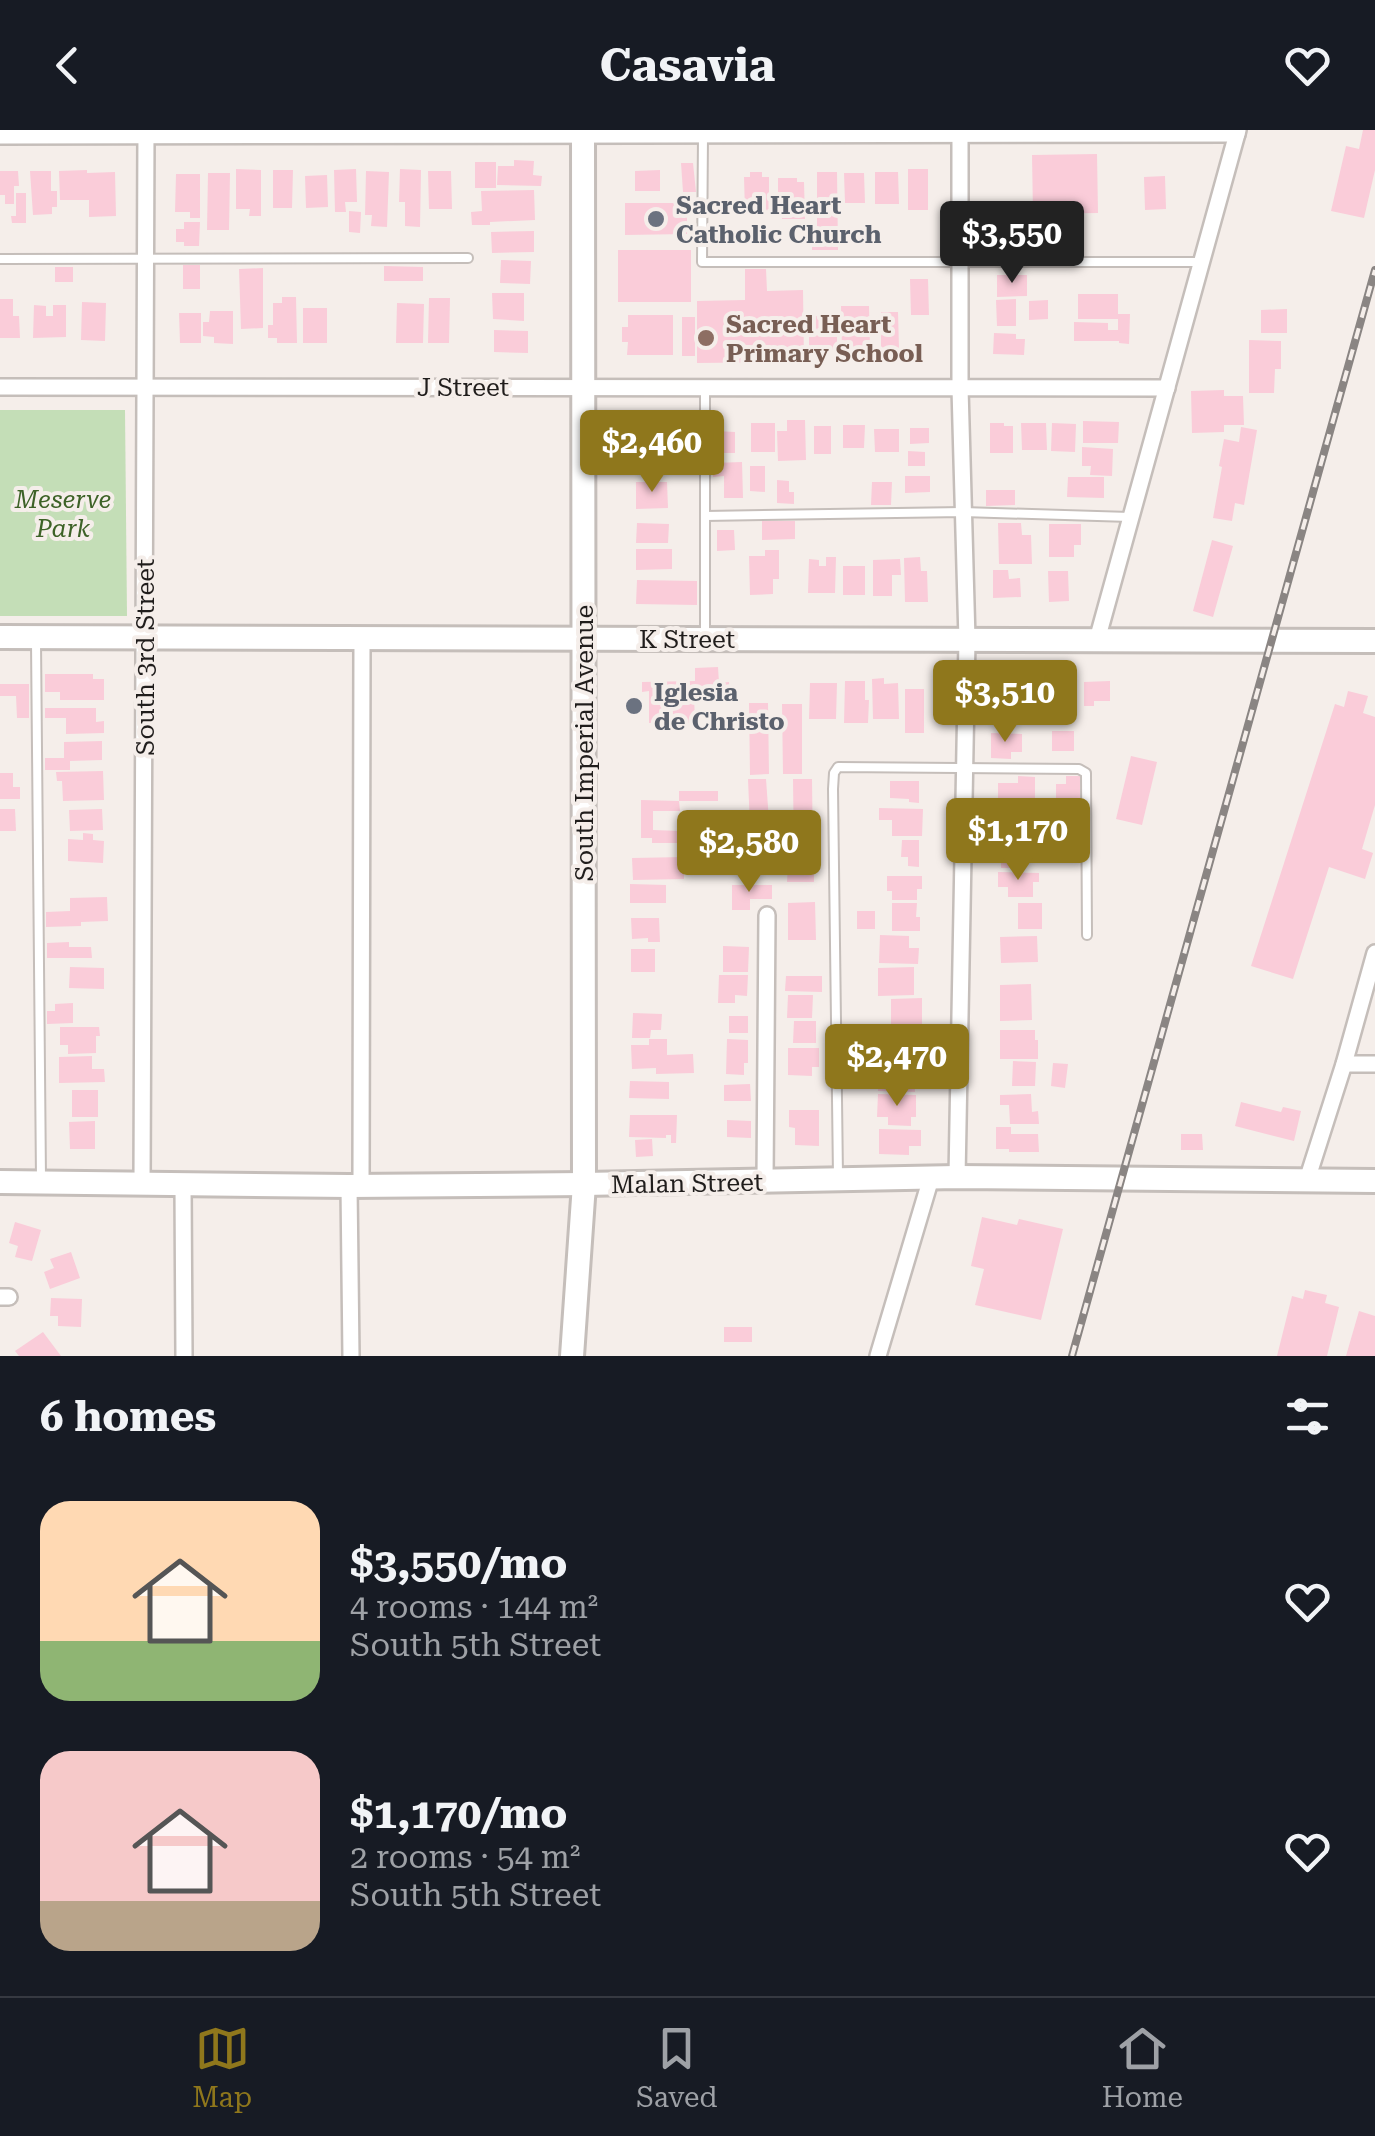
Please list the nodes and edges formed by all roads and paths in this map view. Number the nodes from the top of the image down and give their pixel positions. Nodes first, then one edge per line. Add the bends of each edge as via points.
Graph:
1 (583, 132) edge
2 (703, 132) edge
3 (960, 132) edge
4 (1152, 132) edge
5 (1237, 132) edge
6 (146, 133) edge
7 (0, 136) edge
8 (468, 258) dead end
9 (0, 259) edge
10 (145, 259) junction
11 (960, 261) junction
12 (1202, 262) junction
13 (705, 386) junction
14 (583, 387) junction
15 (0, 388) edge
16 (144, 388) junction
17 (960, 388) junction
18 (1167, 388) junction
19 (963, 512) junction
20 (704, 516) junction
21 (1131, 517) junction
22 (0, 637) edge
23 (36, 637) junction
24 (146, 638) junction
25 (362, 638) junction
26 (584, 639) junction
27 (705, 640) junction
28 (967, 640) junction
29 (1097, 640) junction
30 (1375, 641) edge
31 (964, 768) junction
32 (768, 914) dead end
33 (1087, 934) dead end
34 (1374, 961) edge
35 (1344, 1064) junction
36 (1375, 1064) edge
37 (957, 1177) junction
38 (931, 1178) junction
39 (838, 1180) junction
40 (1307, 1180) junction
41 (765, 1181) junction
42 (1375, 1181) edge
43 (0, 1182) edge
44 (42, 1182) junction
45 (142, 1184) junction
46 (584, 1184) junction
47 (184, 1186) junction
48 (355, 1186) junction
49 (184, 1356) edge
50 (350, 1356) edge
51 (572, 1356) edge
52 (878, 1356) edge

1 - 2 street
1 - 6 street
1 - 14 street, South Imperial Avenue
2 - 3 street
2 - 11 lane via 702,262
3 - 4 street
3 - 11 street
4 - 5 street
5 - 12 street
6 - 7 street
6 - 10 street, South 3rd Street
8 - 10 lane
9 - 10 lane
10 - 16 street, South 3rd Street
11 - 12 lane
11 - 17 street
12 - 18 street
13 - 14 street, J Street
13 - 17 street, J Street
13 - 20 lane
14 - 16 street, J Street
14 - 26 street, South Imperial Avenue
15 - 16 street, J Street
16 - 24 street, South 3rd Street
17 - 18 street, J Street
17 - 19 street
18 - 21 street
19 - 20 lane
19 - 21 lane
19 - 28 street
20 - 27 lane
21 - 29 street
22 - 23 street, K Street
23 - 24 street, K Street
23 - 44 lane
24 - 25 street, K Street
24 - 45 street, South 3rd Street
25 - 26 street, K Street
25 - 48 street
26 - 27 street, K Street
26 - 46 street, South Imperial Avenue
27 - 28 street, K Street
28 - 29 street, K Street
28 - 31 street
29 - 30 street, K Street
31 - 33 lane via 1086,773
31 - 37 street
31 - 39 lane via 838,767 834,773
32 - 41 street
34 - 35 street
35 - 36 street
35 - 40 street
37 - 38 street, Malan Street
37 - 40 street, Malan Street
38 - 39 street, Malan Street
38 - 52 street
39 - 41 street, Malan Street
40 - 42 street, Malan Street
41 - 46 street, Malan Street
43 - 44 street, Malan Street
44 - 45 street, Malan Street
45 - 47 street, Malan Street
46 - 48 street, Malan Street
46 - 51 street, South Imperial Avenue
47 - 48 street, Malan Street
47 - 49 street
48 - 50 street

